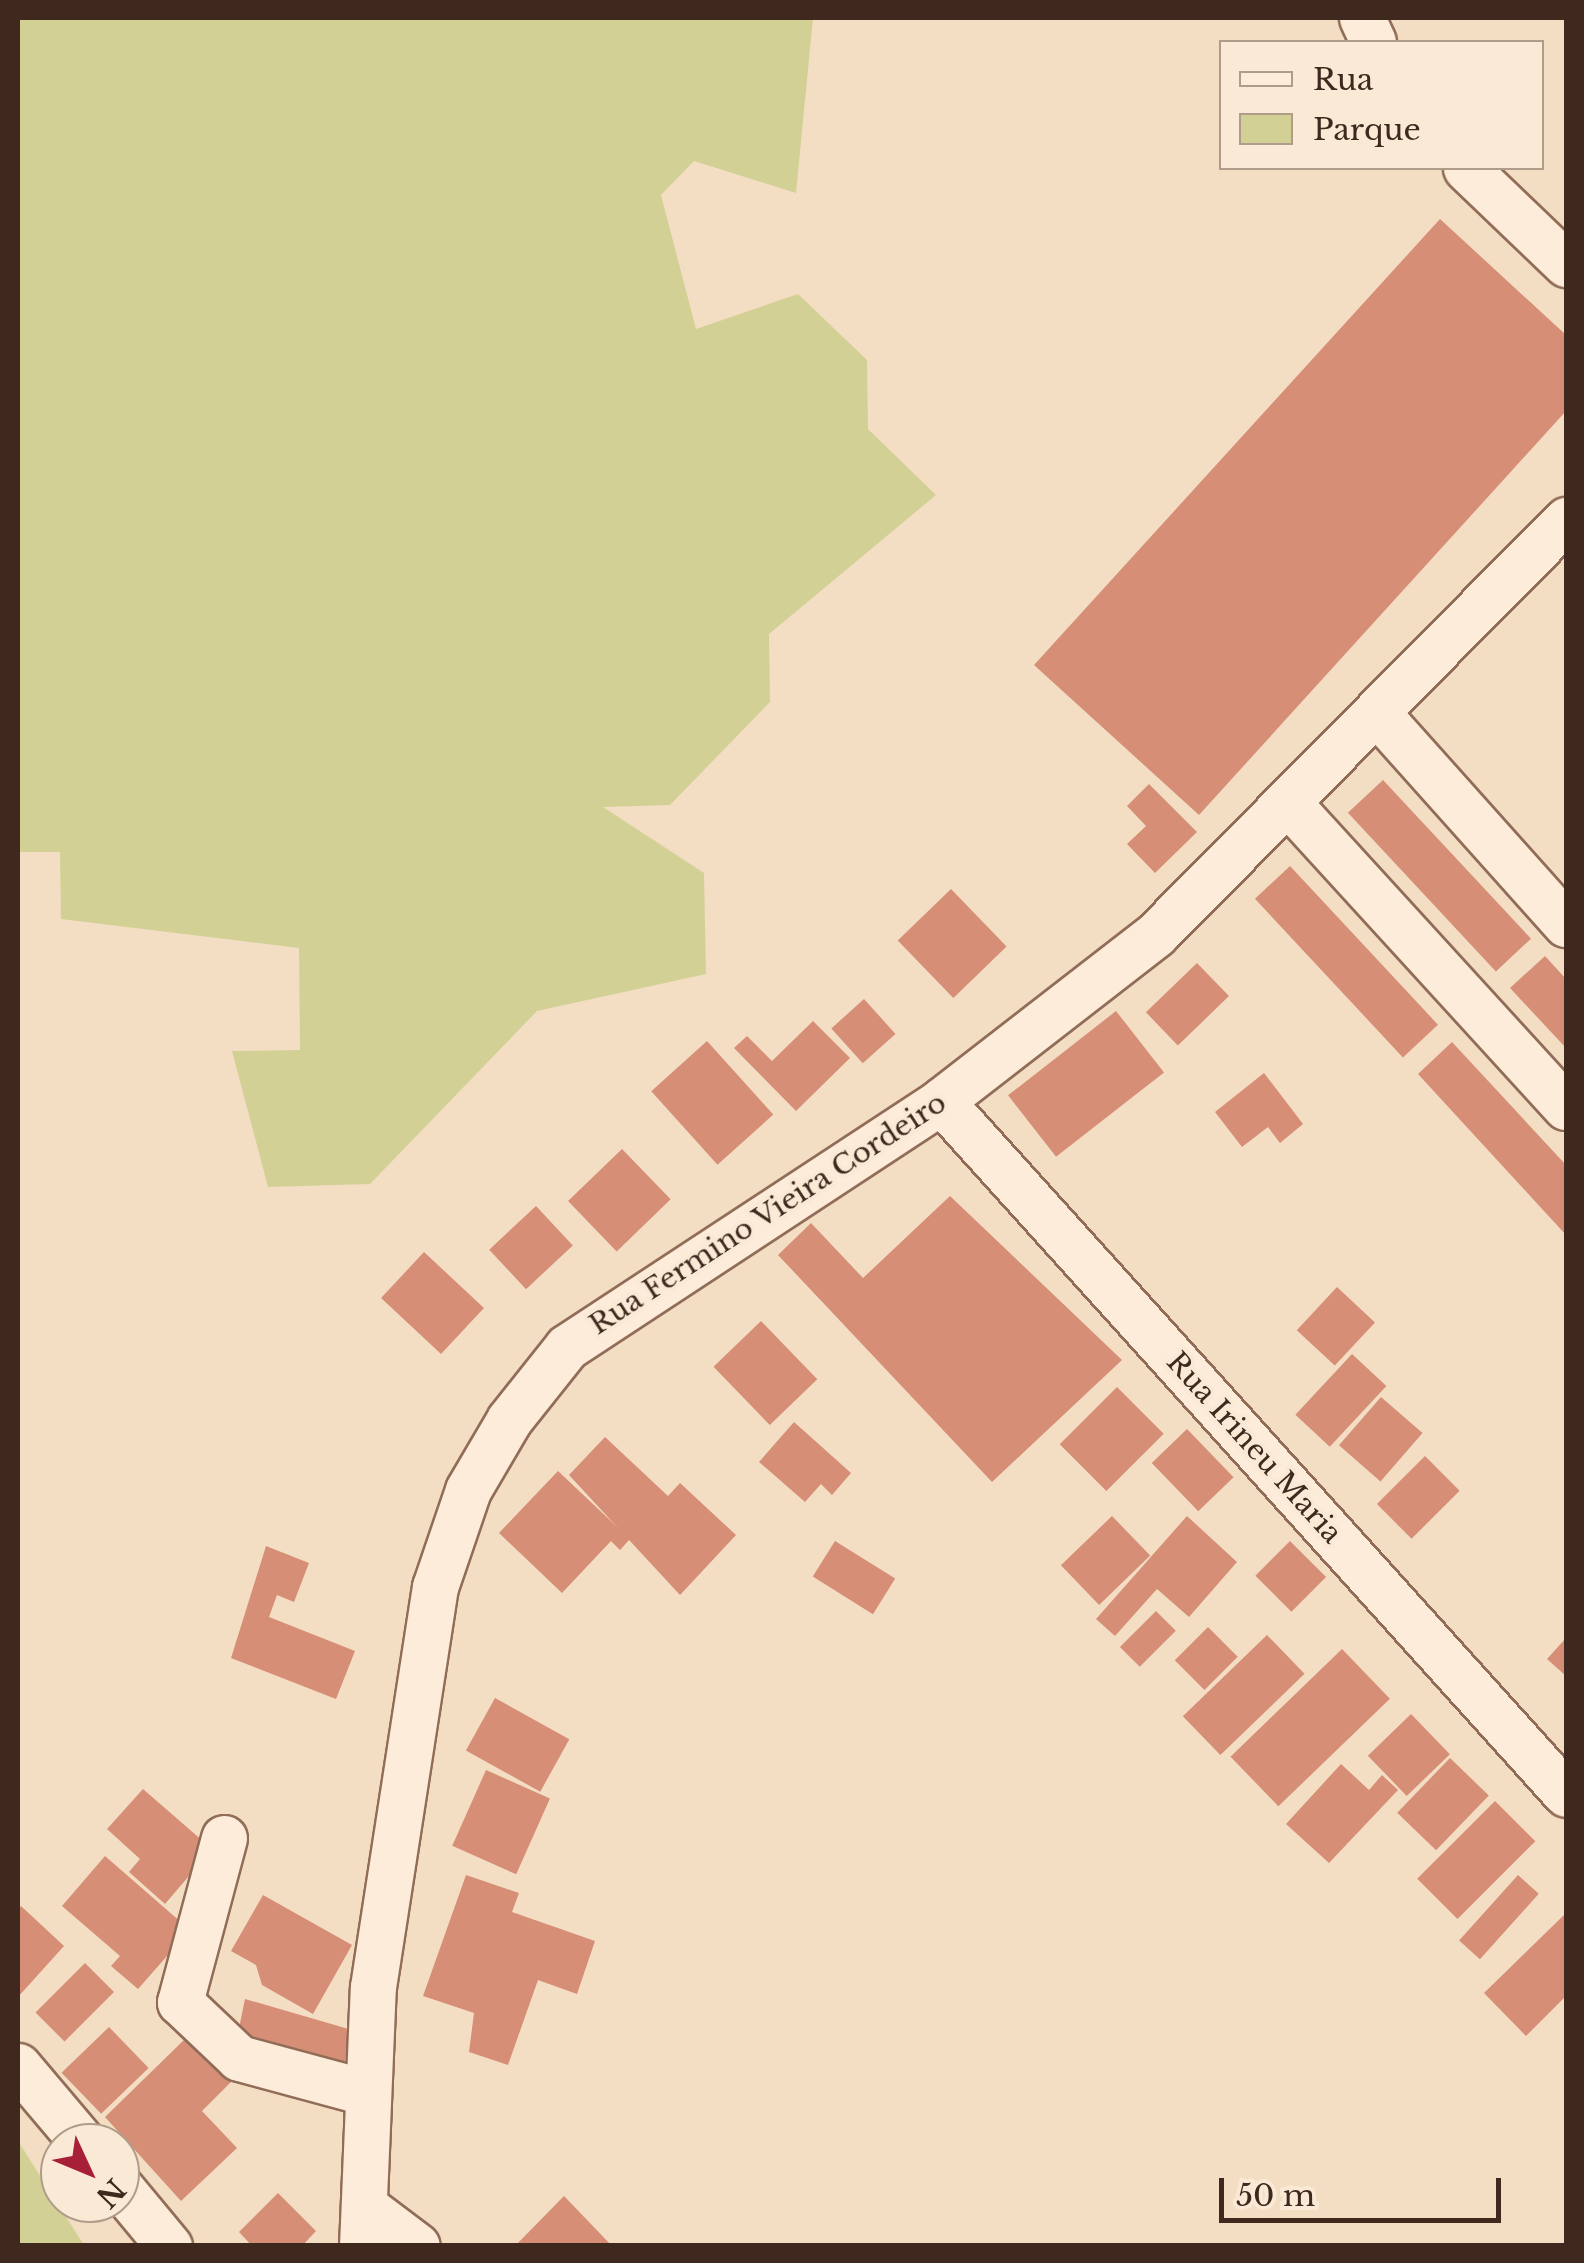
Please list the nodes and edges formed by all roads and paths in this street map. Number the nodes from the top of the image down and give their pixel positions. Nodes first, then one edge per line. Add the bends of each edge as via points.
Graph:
1 (1468, 170) edge
2 (1566, 264) edge
3 (1566, 520) edge
4 (1378, 714) junction
5 (1290, 806) junction
6 (1566, 924) edge
7 (941, 1101) junction
8 (1566, 1108) edge
9 (1566, 1794) edge
10 (224, 1838) dead end
11 (18, 2066) edge
12 (365, 2092) junction
13 (66, 2123) edge
14 (140, 2211) edge
15 (363, 2226) edge
16 (169, 2246) edge
17 (417, 2246) edge

1 - 2 street
3 - 4 street, Rua Fermino Vieira Cordeiro
4 - 5 street, Rua Fermino Vieira Cordeiro
4 - 6 street
5 - 7 street, Rua Fermino Vieira Cordeiro via 1156,934
5 - 8 street
7 - 9 street, Rua Irineu Maria
7 - 12 street, Rua Fermino Vieira Cordeiro via 567,1347 476,1476 435,1588
10 - 12 street via 180,2002 239,2058
11 - 13 street
12 - 15 street, Rua Fermino Vieira Cordeiro
14 - 16 street
15 - 17 street

